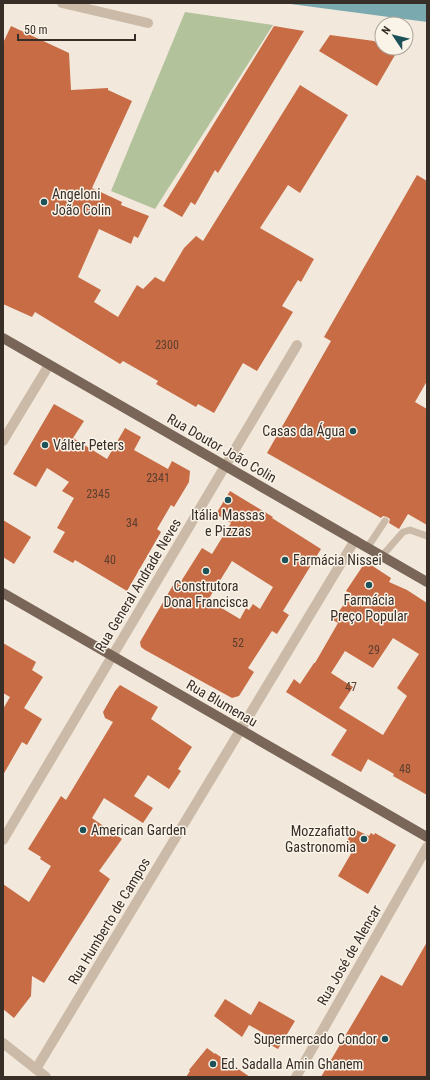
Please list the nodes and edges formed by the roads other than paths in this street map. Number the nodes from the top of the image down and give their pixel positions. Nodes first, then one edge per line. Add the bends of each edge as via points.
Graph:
1 (62, 3) edge
2 (148, 23) dead end
3 (3, 338) edge
4 (297, 345) dead end
5 (49, 365) junction
6 (3, 441) edge
7 (226, 466) junction
8 (385, 521) dead end
9 (427, 536) edge
10 (355, 540) junction
11 (368, 548) junction
12 (382, 556) junction
13 (427, 582) edge
14 (3, 593) edge
15 (112, 656) junction
16 (241, 730) junction
17 (427, 837) edge
18 (3, 840) edge
19 (427, 847) edge
20 (3, 1043) edge
21 (36, 1069) junction
22 (46, 1077) edge
23 (296, 1077) edge

1 - 2 street
3 - 5 main road, Rua Doutor João Colin
4 - 7 street, Rua General Andrade Neves
5 - 6 street
5 - 7 main road, Rua Doutor João Colin
7 - 10 main road, Rua Doutor João Colin
7 - 15 street, Rua General Andrade Neves
8 - 11 lane
9 - 12 lane via 410,530 404,532
10 - 11 main road, Rua Doutor João Colin
10 - 16 street, Rua Humberto de Campos
11 - 12 main road, Rua Doutor João Colin
12 - 13 main road, Rua Doutor João Colin
14 - 15 main road, Rua Blumenau
15 - 16 main road, Rua Blumenau
15 - 18 street, Rua General Andrade Neves
16 - 17 main road, Rua Blumenau
16 - 21 street, Rua Humberto de Campos
19 - 23 street, Rua José de Alencar
20 - 21 street
21 - 22 street

